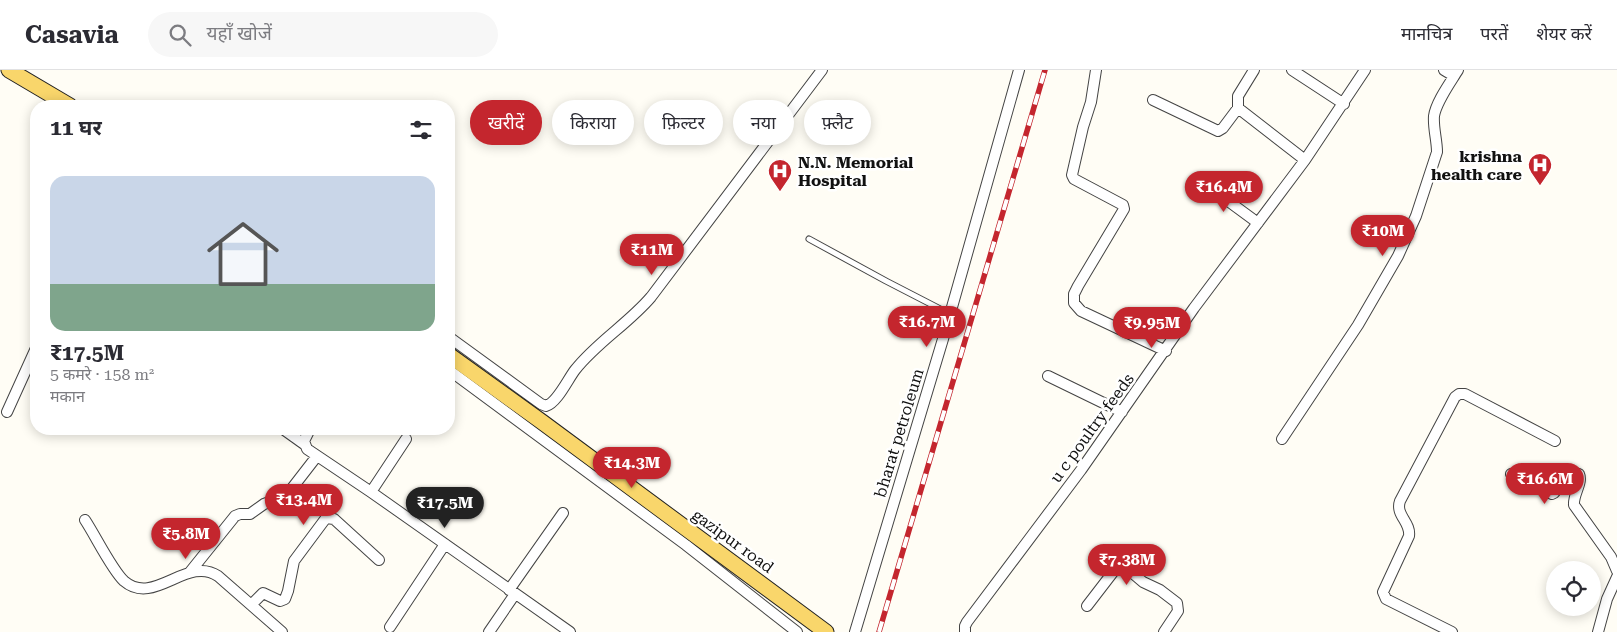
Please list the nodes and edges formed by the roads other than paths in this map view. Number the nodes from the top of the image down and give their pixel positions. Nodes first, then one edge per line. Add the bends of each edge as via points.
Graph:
1 (9, 70) edge
2 (822, 70) edge
3 (1019, 70) edge
4 (1096, 70) edge
5 (1254, 70) edge
6 (1292, 70) edge
7 (1365, 70) edge
8 (1444, 70) edge
9 (1456, 73) edge
10 (60, 100) edge
11 (1153, 100) dead end
12 (1344, 104) junction
13 (1238, 108) junction
14 (1305, 160) junction
15 (1205, 184) dead end
16 (1258, 223) junction
17 (809, 238) dead end
18 (950, 314) junction
19 (455, 341) edge
20 (1166, 351) junction
21 (455, 359) edge
22 (30, 361) edge
23 (455, 374) edge
24 (1048, 376) dead end
25 (6, 412) dead end
26 (1122, 412) junction
27 (291, 435) edge
28 (306, 435) edge
29 (406, 439) dead end
30 (1282, 439) dead end
31 (1555, 441) dead end
32 (304, 444) junction
33 (317, 456) junction
34 (1511, 474) dead end
35 (370, 492) junction
36 (563, 513) dead end
37 (85, 520) dead end
38 (445, 544) junction
39 (379, 560) dead end
40 (1617, 571) edge
41 (189, 572) junction
42 (1617, 577) edge
43 (512, 592) junction
44 (251, 605) junction
45 (1087, 606) dead end
46 (390, 627) dead end
47 (1449, 630) edge
48 (280, 631) edge
49 (489, 632) edge
50 (570, 632) edge
51 (797, 632) edge
52 (826, 632) edge
53 (855, 632) edge
54 (965, 632) edge
55 (1164, 632) edge
56 (1598, 632) edge

1 - 10 main road
2 - 19 street via 651,297 586,357 552,403 541,404
3 - 18 street, bharat petroleum
4 - 20 street via 1092,102 1072,172 1074,179 1120,203 1124,209 1078,286 1074,303 1081,311
5 - 13 street via 1238,96
6 - 12 street
7 - 12 street, u c poultry feeds
8 - 9 street
9 - 30 street via 1436,108 1437,152 1407,240 1358,324
11 - 13 street via 1218,131 1224,128
12 - 14 street, u c poultry feeds
13 - 14 street
14 - 16 street, u c poultry feeds
15 - 16 street
16 - 20 street, u c poultry feeds
17 - 18 lane
18 - 53 street, bharat petroleum
20 - 26 street, u c poultry feeds
21 - 52 main road, gazipur road
22 - 25 street
23 - 51 street via 686,544
24 - 26 street
26 - 54 street, u c poultry feeds via 965,626
27 - 32 street
28 - 32 street
29 - 35 street
31 - 47 street via 1465,394 1455,397 1400,500 1398,511 1410,531 1383,592 1386,600
32 - 33 street
33 - 35 street
33 - 41 street via 286,496 264,504 250,514 235,516
34 - 40 street via 1552,494 1575,473 1580,480 1574,505 1611,557
35 - 38 street
36 - 43 street
37 - 41 street via 118,575 131,586 156,586
38 - 43 street
38 - 46 street
39 - 44 street via 334,520 326,518 294,561 285,599 280,601 263,594
41 - 44 street via 212,573
42 - 56 street
43 - 49 street
43 - 50 street
44 - 48 street
45 - 55 street via 1122,565 1177,603 1178,611

